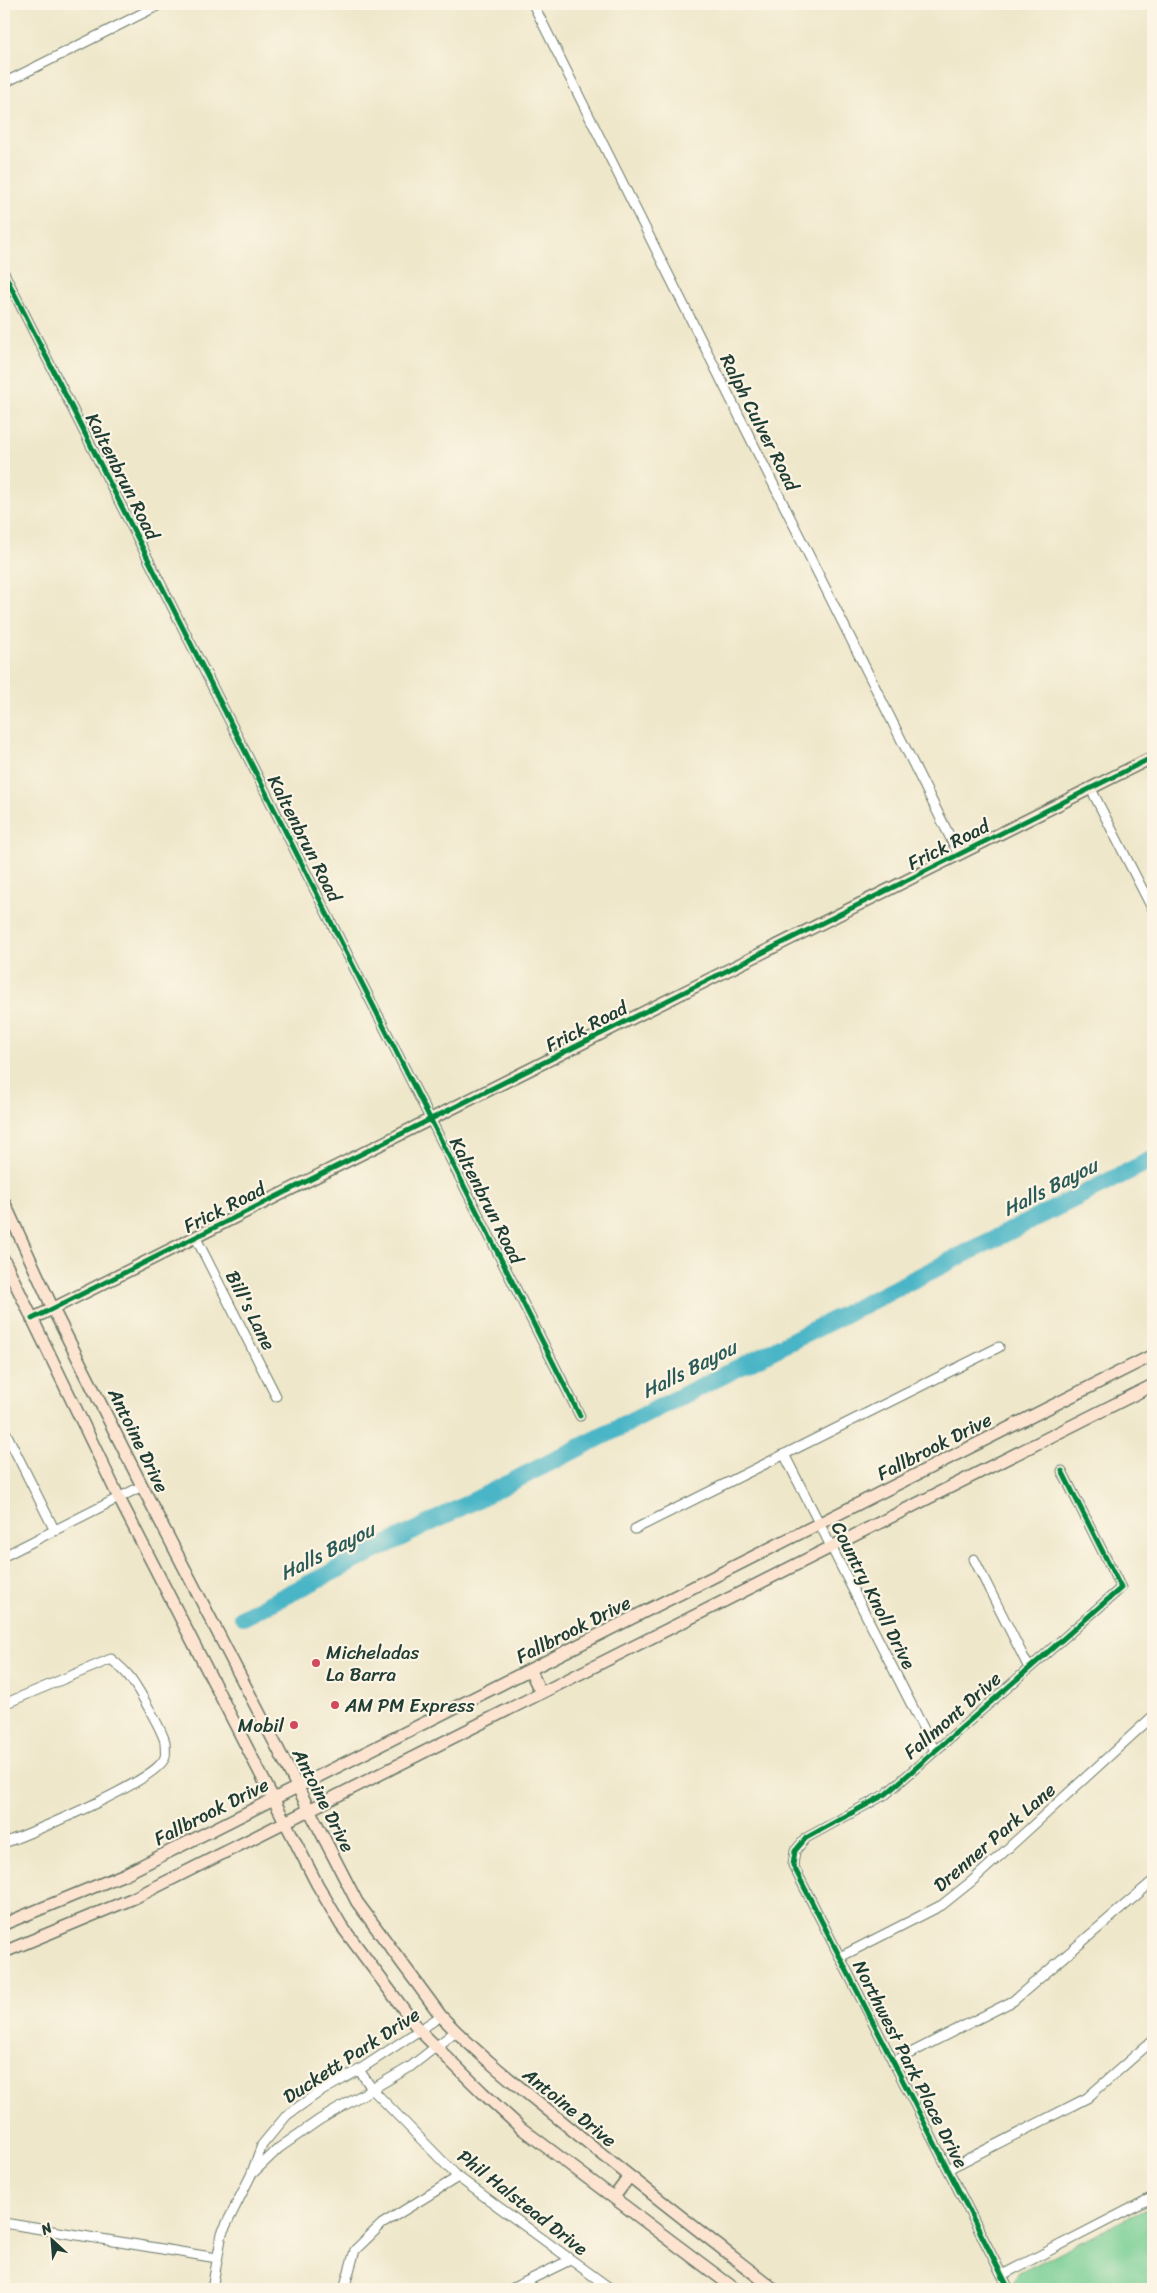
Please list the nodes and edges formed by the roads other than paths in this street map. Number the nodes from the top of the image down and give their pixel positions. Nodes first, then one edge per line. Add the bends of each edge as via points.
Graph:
1 (161, 4) edge
2 (533, 4) edge
3 (4, 83) edge
4 (4, 273) edge
5 (1153, 757) edge
6 (1091, 788) junction
7 (959, 855) junction
8 (1153, 910) edge
9 (431, 1121) junction
10 (4, 1202) edge
11 (196, 1238) junction
12 (4, 1260) edge
13 (53, 1309) junction
14 (32, 1320) junction
15 (999, 1347) dead end
16 (1153, 1355) edge
17 (1153, 1385) edge
18 (276, 1396) dead end
19 (580, 1416) dead end
20 (4, 1428) edge
21 (784, 1454) junction
22 (1062, 1471) dead end
23 (142, 1486) junction
24 (119, 1498) junction
25 (819, 1524) junction
26 (55, 1530) junction
27 (635, 1530) dead end
28 (831, 1548) junction
29 (4, 1556) edge
30 (974, 1559) dead end
31 (1029, 1668) junction
32 (530, 1670) junction
33 (541, 1693) junction
34 (4, 1704) edge
35 (1153, 1716) edge
36 (935, 1751) junction
37 (298, 1788) junction
38 (273, 1799) junction
39 (308, 1810) junction
40 (285, 1821) junction
41 (4, 1843) edge
42 (795, 1852) joint
43 (1153, 1881) edge
44 (4, 1924) edge
45 (4, 1952) edge
46 (840, 1957) junction
47 (441, 2016) junction
48 (419, 2030) junction
49 (456, 2031) junction
50 (1153, 2040) edge
51 (436, 2047) junction
52 (893, 2062) junction
53 (359, 2070) junction
54 (372, 2090) junction
55 (948, 2169) junction
56 (251, 2175) junction
57 (458, 2177) junction
58 (629, 2177) junction
59 (1153, 2197) edge
60 (614, 2198) junction
61 (4, 2223) edge
62 (217, 2258) junction
63 (570, 2260) junction
64 (1002, 2275) junction
65 (212, 2289) edge
66 (344, 2289) edge
67 (511, 2289) edge
68 (611, 2289) edge
69 (734, 2289) edge
70 (774, 2289) edge
71 (1009, 2289) edge

1 - 3 street
2 - 7 street, Ralph Culver Road
4 - 9 street, Kaltenbrun Road
5 - 6 main road, Frick Road
6 - 7 main road, Frick Road
6 - 8 street
7 - 9 main road, Frick Road
9 - 11 main road, Frick Road
9 - 19 street, Kaltenbrun Road
10 - 13 main road, Antoine Drive
11 - 13 main road, Frick Road
11 - 18 street, Bill's Lane
12 - 14 main road
13 - 14 main road, Frick Road
13 - 23 main road, Antoine Drive
14 - 24 main road
15 - 21 street
16 - 25 main road, Fallbrook Drive
17 - 28 main road
20 - 26 street
21 - 25 street, Country Knoll Drive
21 - 27 street
22 - 31 street, Fallmont Drive via 1121,1588
23 - 24 street
23 - 37 main road, Antoine Drive
24 - 26 street
24 - 38 main road
25 - 28 street, Country Knoll Drive
25 - 32 main road, Fallbrook Drive
26 - 29 street
28 - 33 main road
28 - 36 street, Country Knoll Drive
30 - 31 street
31 - 36 street, Fallmont Drive
32 - 33 main road
32 - 37 main road, Fallbrook Drive
33 - 39 main road
34 - 41 street via 111,1659 134,1682 165,1742 165,1757 146,1776
35 - 46 street, Drenner Park Lane via 972,1881 942,1904
36 - 42 street, Fallmont Drive via 886,1794 806,1838
37 - 38 main road, Fallbrook Drive
37 - 39 main road, Antoine Drive
38 - 40 main road
38 - 44 main road, Fallbrook Drive via 125,1874
39 - 40 main road
39 - 47 main road, Antoine Drive via 357,1902
40 - 45 main road via 134,1898
40 - 48 main road via 341,1925
42 - 46 street, Northwest Park Place Drive via 793,1865
43 - 52 street via 1013,2001
46 - 52 street, Northwest Park Place Drive
47 - 48 street, Duckett Park Drive
47 - 49 main road, Antoine Drive
48 - 51 main road
48 - 53 street, Duckett Park Drive
49 - 51 street, Duckett Park Drive
49 - 58 main road, Antoine Drive via 497,2069
50 - 55 street via 1087,2098
51 - 54 street, Duckett Park Drive via 410,2068
51 - 60 main road via 521,2128
52 - 55 street, Northwest Park Place Drive
53 - 54 street, Phil Halstead Drive
53 - 56 street, Duckett Park Drive via 287,2115 262,2145
54 - 56 street, Duckett Park Drive via 318,2120 279,2148
54 - 57 street, Phil Halstead Drive
55 - 64 street, Northwest Park Place Drive
56 - 62 street, Duckett Park Drive via 222,2233
57 - 63 street, Phil Halstead Drive
57 - 66 street via 382,2224 355,2250
58 - 60 main road
58 - 70 main road, Antoine Drive
59 - 64 street
60 - 69 main road
61 - 62 street
62 - 65 street, Duckett Park Drive
63 - 67 street
63 - 68 street, Phil Halstead Drive
64 - 71 street, Northwest Park Place Drive

